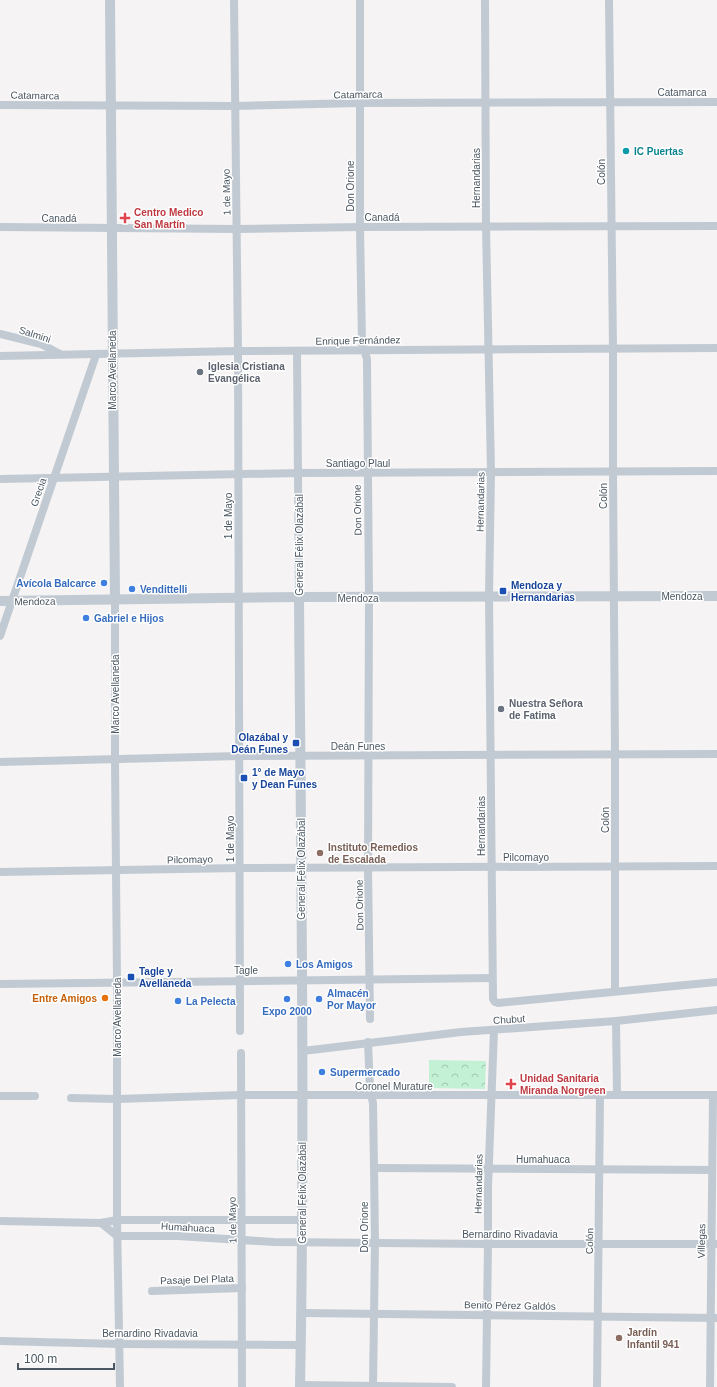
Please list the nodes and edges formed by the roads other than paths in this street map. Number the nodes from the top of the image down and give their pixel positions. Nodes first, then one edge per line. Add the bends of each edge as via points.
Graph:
1 (110, 0) edge
2 (234, 0) edge
3 (360, 0) edge
4 (485, 0) edge
5 (609, 0) edge
6 (610, 102) junction
7 (717, 102) edge
8 (360, 103) junction
9 (486, 103) junction
10 (0, 104) edge
11 (111, 106) junction
12 (235, 106) junction
13 (611, 226) junction
14 (717, 226) edge
15 (0, 227) edge
16 (360, 227) junction
17 (486, 227) junction
18 (112, 228) junction
19 (236, 229) junction
20 (0, 334) edge
21 (717, 348) edge
22 (489, 349) junction
23 (613, 349) junction
24 (297, 350) junction
25 (364, 350) junction
26 (238, 351) junction
27 (112, 353) junction
28 (96, 354) junction
29 (62, 355) junction
30 (0, 356) edge
31 (613, 471) junction
32 (717, 471) edge
33 (491, 472) junction
34 (299, 473) junction
35 (367, 473) junction
36 (238, 474) junction
37 (113, 476) junction
38 (53, 478) junction
39 (0, 479) edge
40 (489, 596) junction
41 (614, 596) junction
42 (717, 596) edge
43 (299, 597) junction
44 (238, 598) junction
45 (369, 598) junction
46 (115, 599) junction
47 (0, 601) edge
48 (11, 601) junction
49 (0, 636) edge
50 (616, 754) junction
51 (717, 754) edge
52 (491, 755) junction
53 (239, 756) junction
54 (300, 756) junction
55 (368, 756) junction
56 (115, 760) junction
57 (0, 762) edge
58 (615, 866) junction
59 (717, 866) edge
60 (492, 867) junction
61 (240, 868) junction
62 (301, 868) junction
63 (368, 868) junction
64 (116, 870) junction
65 (0, 872) edge
66 (492, 978) junction
67 (370, 979) junction
68 (240, 980) junction
69 (301, 980) junction
70 (117, 982) junction
71 (717, 982) edge
72 (0, 984) edge
73 (615, 991) junction
74 (495, 1002) joint
75 (717, 1010) edge
76 (370, 1019) dead end
77 (616, 1021) junction
78 (494, 1030) junction
79 (240, 1031) dead end
80 (368, 1042) junction
81 (303, 1051) junction
82 (241, 1053) dead end
83 (241, 1095) junction
84 (617, 1095) junction
85 (715, 1095) edge
86 (0, 1096) edge
87 (35, 1096) dead end
88 (302, 1096) junction
89 (371, 1096) junction
90 (491, 1096) junction
91 (600, 1096) junction
92 (71, 1098) dead end
93 (117, 1099) junction
94 (374, 1168) junction
95 (488, 1169) junction
96 (600, 1170) junction
97 (712, 1170) junction
98 (241, 1219) junction
99 (0, 1220) edge
100 (117, 1220) junction
101 (302, 1220) junction
102 (101, 1223) junction
103 (117, 1236) junction
104 (242, 1240) junction
105 (375, 1242) junction
106 (302, 1243) junction
107 (488, 1244) junction
108 (599, 1244) junction
109 (714, 1244) edge
110 (242, 1288) junction
111 (152, 1291) dead end
112 (302, 1313) junction
113 (374, 1313) junction
114 (487, 1316) junction
115 (598, 1316) junction
116 (714, 1318) edge
117 (0, 1341) edge
118 (119, 1344) junction
119 (242, 1344) junction
120 (301, 1345) junction
121 (300, 1386) edge
122 (373, 1386) edge
123 (120, 1387) edge
124 (242, 1387) edge
125 (452, 1387) edge
126 (486, 1387) edge
127 (597, 1387) edge
128 (710, 1387) edge

1 - 11 street, Marco Avellaneda
2 - 12 street, 1 de Mayo
3 - 8 street, Don Orione
4 - 9 street, Hernandarias
5 - 6 street, Colón
6 - 7 street, Catamarca
6 - 9 street, Catamarca
6 - 13 street, Colón
8 - 9 street, Catamarca
8 - 12 street, Catamarca
8 - 16 street, Don Orione
9 - 17 street, Hernandarias
10 - 11 street, Catamarca
11 - 12 street, Catamarca
11 - 18 street, Marco Avellaneda
12 - 19 street, 1 de Mayo
13 - 14 street, Canadá
13 - 17 street, Canadá
13 - 23 street, Colón
15 - 18 street, Canadá
16 - 17 street, Canadá
16 - 19 street, Canadá
16 - 25 street, Don Orione
17 - 22 street, Hernandarias
18 - 19 street, Canadá
18 - 27 street, Marco Avellaneda
19 - 26 street, 1 de Mayo
20 - 29 street, Salmini via 41,344
21 - 23 street, Enrique Fernández
22 - 23 street, Enrique Fernández
22 - 25 street, Enrique Fernández
22 - 33 street, Hernandarias
23 - 31 street, Colón
24 - 25 street, Enrique Fernández
24 - 26 street, Enrique Fernández
24 - 34 street, General Félix Olazábal
25 - 35 street, Don Orione via 367,359
26 - 27 street, Enrique Fernández
26 - 36 street, 1 de Mayo
27 - 28 street, Enrique Fernández
27 - 37 street, Marco Avellaneda
28 - 29 street, Enrique Fernández
28 - 38 street, Grecia
29 - 30 street, Enrique Fernández
31 - 32 street, Santiago Plaul
31 - 33 street, Santiago Plaul
31 - 41 street, Colón
33 - 35 street, Santiago Plaul
33 - 40 street, Hernandarias
34 - 35 street, Santiago Plaul
34 - 36 street, Santiago Plaul
34 - 43 street, General Félix Olazábal
35 - 45 street, Don Orione
36 - 37 street, Santiago Plaul
36 - 44 street, 1 de Mayo
37 - 38 street, Santiago Plaul
37 - 46 street, Marco Avellaneda
38 - 39 street, Santiago Plaul
38 - 48 street, Grecia
40 - 41 street, Mendoza
40 - 45 street, Mendoza
40 - 52 street, Hernandarias
41 - 42 street, Mendoza
41 - 50 street, Colón
43 - 44 street, Mendoza
43 - 45 street, Mendoza
43 - 54 street, General Félix Olazábal
44 - 46 street, Mendoza
44 - 53 street, 1 de Mayo
45 - 55 street, Don Orione
46 - 48 street, Mendoza
46 - 56 street, Marco Avellaneda
47 - 48 street, Mendoza
48 - 49 street, Grecia
50 - 51 street, Deán Funes
50 - 52 street, Deán Funes
50 - 58 street, Colón
52 - 55 street, Deán Funes
52 - 60 street, Hernandarias
53 - 54 street, Deán Funes
53 - 56 street, Deán Funes
53 - 61 street, 1 de Mayo
54 - 55 street, Deán Funes
54 - 62 street, General Félix Olazábal
55 - 63 street, Don Orione
56 - 57 street, Deán Funes
56 - 64 street, Marco Avellaneda
58 - 59 street, Pilcomayo
58 - 60 street, Pilcomayo
58 - 73 street, Colón
60 - 63 street, Pilcomayo
60 - 66 street, Hernandarias
61 - 62 street, Pilcomayo
61 - 64 street, Pilcomayo
61 - 68 street, 1 de Mayo
62 - 63 street, Pilcomayo
62 - 69 street, General Félix Olazábal
63 - 67 street, Don Orione
64 - 65 street, Pilcomayo
64 - 70 street, Marco Avellaneda
66 - 67 street, Tagle
66 - 74 street, Hernandarias
67 - 69 street, Tagle
67 - 76 street, Don Orione
68 - 69 street, Tagle
68 - 70 street, Tagle
68 - 79 street, 1 de Mayo
69 - 81 street, General Félix Olazábal
70 - 72 street, Tagle
70 - 93 street, Marco Avellaneda
71 - 73 street, Chubut
73 - 74 street, Chubut
75 - 77 street, Chubut
77 - 78 street, Chubut
77 - 84 street
78 - 80 street, Chubut
78 - 90 street, Hernandarias
80 - 81 street, Chubut
80 - 89 street, Don Orione
81 - 88 street, General Félix Olazábal
82 - 83 street, 1 de Mayo
83 - 88 street, Coronel Murature
83 - 93 street, Coronel Murature
83 - 98 street, 1 de Mayo
84 - 85 street, Coronel Murature
84 - 91 street, Coronel Murature
85 - 97 street, Villegas
86 - 87 street
88 - 89 street, Coronel Murature
88 - 101 street, General Félix Olazábal
89 - 90 street, Coronel Murature
89 - 94 street, Don Orione
90 - 91 street, Coronel Murature
90 - 95 street, Hernandarias
91 - 96 street, Colón
92 - 93 street, Coronel Murature
93 - 100 street, Marco Avellaneda
94 - 95 street, Humahuaca
94 - 105 street, Don Orione
95 - 96 street, Humahuaca
95 - 107 street, Hernandarias
96 - 97 street, Humahuaca
96 - 108 street, Colón
97 - 109 street, Villegas
98 - 100 street, Humahuaca
98 - 101 street, Humahuaca
98 - 104 street, 1 de Mayo
99 - 102 street, Humahuaca
100 - 102 street, Humahuaca
100 - 103 street, Marco Avellaneda
101 - 106 street, General Félix Olazábal
102 - 103 street
103 - 104 street, Humahuaca
103 - 118 street, Marco Avellaneda
104 - 106 street, Humahuaca
104 - 110 street, 1 de Mayo
105 - 106 street, Bernardino Rivadavia
105 - 107 street, Bernardino Rivadavia
105 - 113 street, Don Orione
106 - 112 street, General Félix Olazábal
107 - 108 street, Bernardino Rivadavia
107 - 114 street, Hernandarias
108 - 109 street, Bernardino Rivadavia
108 - 115 street, Colón
109 - 116 street, Villegas
110 - 111 street, Pasaje Del Plata
110 - 119 street, 1 de Mayo
112 - 113 street, Benito Pérez Galdós
112 - 120 street, General Félix Olazábal
113 - 114 street, Benito Pérez Galdós
113 - 122 street, Don Orione
114 - 115 street, Benito Pérez Galdós
114 - 126 street, Hernandarias
115 - 116 street, Benito Pérez Galdós
115 - 127 street, Colón
116 - 128 street, Villegas
117 - 118 street, Bernardino Rivadavia
118 - 119 street, Bernardino Rivadavia
118 - 123 street, Marco Avellaneda
119 - 120 street, Bernardino Rivadavia
119 - 124 street, 1 de Mayo
120 - 121 street, General Félix Olazábal
121 - 122 street
122 - 125 street

